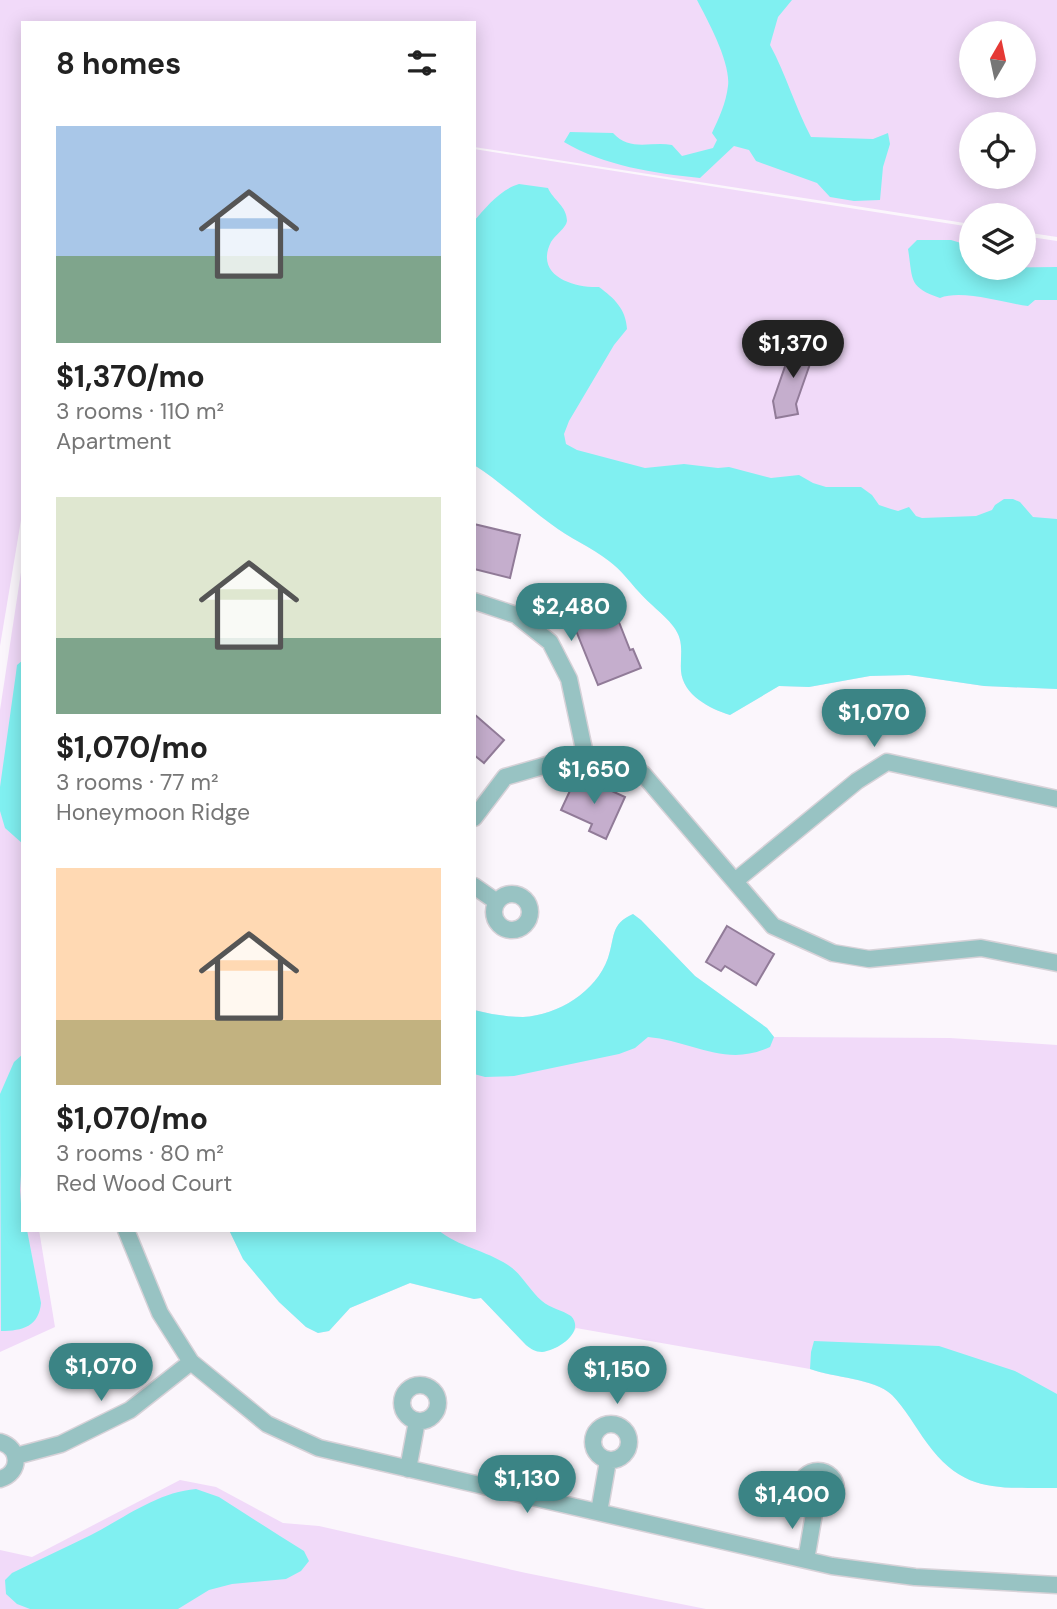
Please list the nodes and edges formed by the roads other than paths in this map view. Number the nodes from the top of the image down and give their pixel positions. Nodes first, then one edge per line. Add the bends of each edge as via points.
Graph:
1 (476, 602) edge
2 (585, 754) junction
3 (1057, 799) edge
4 (476, 815) edge
5 (735, 881) junction
6 (476, 887) edge
7 (497, 901) dead end
8 (1057, 963) edge
9 (127, 1232) edge
10 (191, 1362) junction
11 (417, 1421) dead end
12 (0, 1442) edge
13 (16, 1456) junction
14 (608, 1461) dead end
15 (408, 1469) junction
16 (0, 1479) edge
17 (815, 1508) dead end
18 (599, 1512) junction
19 (806, 1560) junction
20 (1057, 1585) edge

1 - 2 street via 516,615 550,642 569,679
2 - 4 street via 505,777
2 - 5 street via 643,774
3 - 5 street via 887,762 857,781
5 - 8 street via 773,926 833,953 869,959 981,948
6 - 7 street
9 - 10 street via 160,1313
10 - 13 street via 130,1410 61,1444
10 - 15 street via 267,1424 319,1448
11 - 15 street
12 - 13 street via 10,1446
13 - 16 street via 12,1473
14 - 18 street
15 - 18 street
17 - 19 street
18 - 19 street
19 - 20 street via 915,1577

